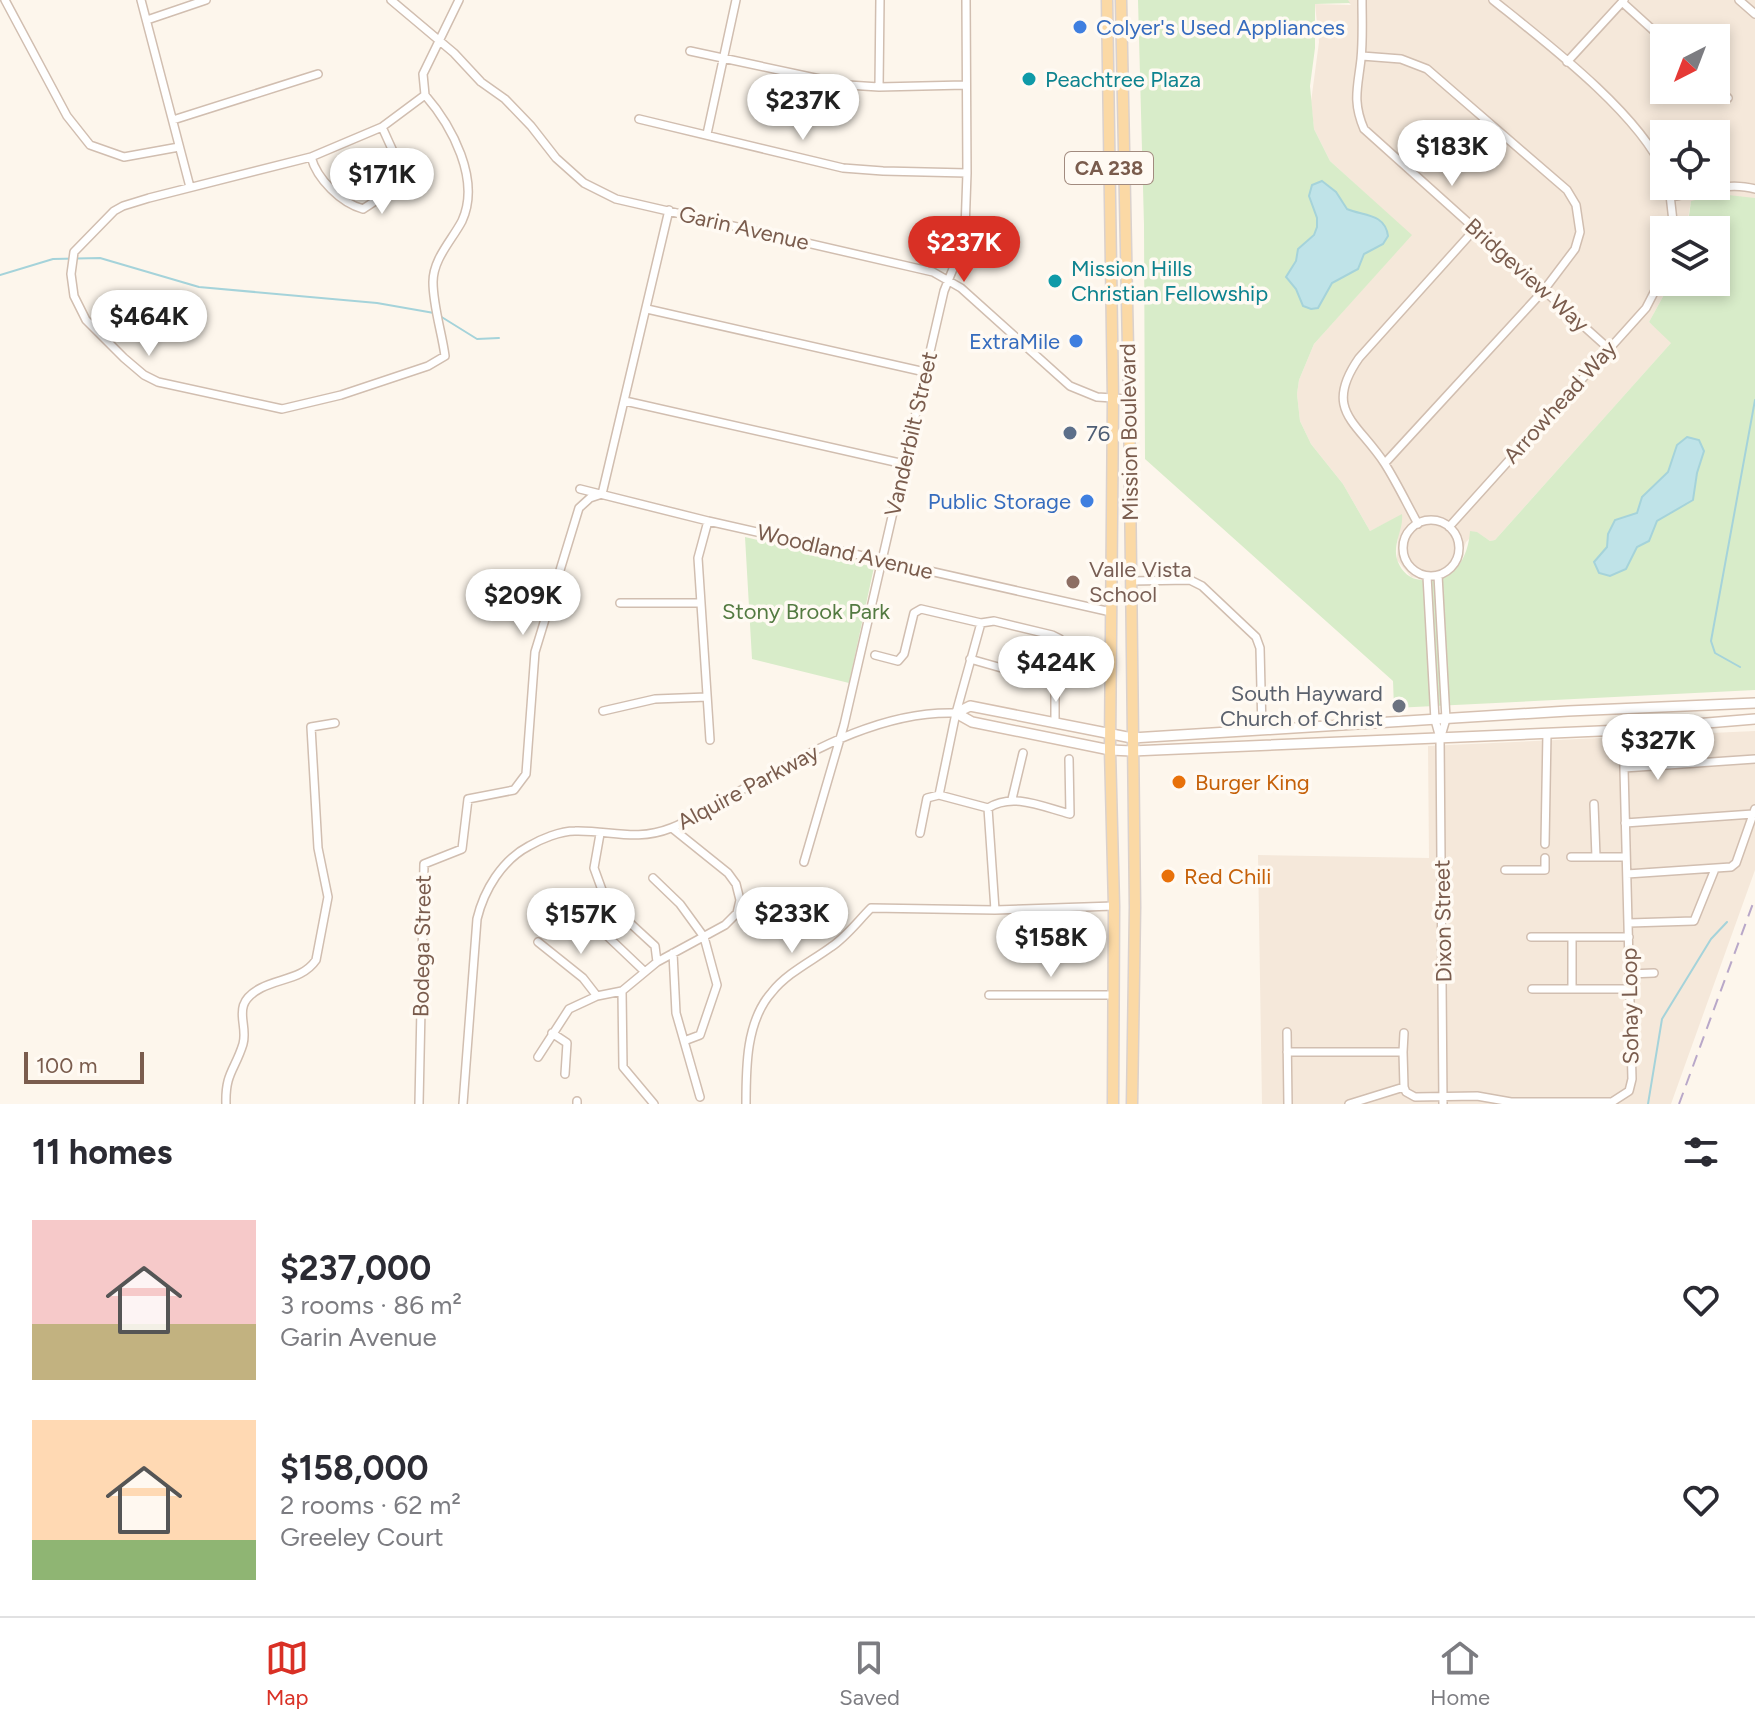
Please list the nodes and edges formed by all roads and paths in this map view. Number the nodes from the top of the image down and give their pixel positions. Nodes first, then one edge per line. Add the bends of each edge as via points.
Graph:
1 (5, 0) edge
2 (141, 0) edge
3 (206, 0) edge
4 (391, 0) edge
5 (459, 0) edge
6 (736, 0) edge
7 (880, 0) edge
8 (966, 0) edge
9 (1107, 0) edge
10 (1121, 0) edge
11 (1362, 0) edge
12 (1493, 0) edge
13 (1739, 0) edge
14 (1623, 1) edge
15 (1755, 14) edge
16 (147, 20) junction
17 (1650, 27) edge
18 (438, 40) junction
19 (690, 51) dead end
20 (1362, 56) junction
21 (722, 59) junction
22 (1567, 62) junction
23 (318, 74) dead end
24 (965, 85) junction
25 (879, 87) junction
26 (425, 95) junction
27 (639, 119) dead end
28 (173, 120) junction
29 (382, 127) junction
30 (707, 134) junction
31 (179, 147) junction
32 (1650, 147) edge
33 (311, 157) junction
34 (967, 173) junction
35 (190, 187) junction
36 (1730, 187) edge
37 (1755, 189) edge
38 (669, 210) junction
39 (1475, 229) junction
40 (948, 281) junction
41 (1544, 290) junction
42 (1652, 296) edge
43 (647, 309) junction
44 (1608, 348) junction
45 (925, 372) junction
46 (1113, 399) junction
47 (1129, 399) junction
48 (625, 401) junction
49 (1385, 463) junction
50 (904, 464) junction
51 (580, 489) dead end
52 (602, 494) junction
53 (708, 521) junction
54 (1418, 524) junction
55 (1449, 527) junction
56 (882, 559) junction
57 (1438, 575) junction
58 (1427, 576) junction
59 (1131, 581) junction
60 (620, 603) dead end
61 (700, 603) junction
62 (1111, 612) junction
63 (981, 623) junction
64 (875, 655) dead end
65 (970, 659) junction
66 (1019, 673) dead end
67 (707, 697) junction
68 (1755, 703) edge
69 (603, 711) dead end
70 (956, 713) junction
71 (1446, 719) junction
72 (1755, 719) edge
73 (1435, 720) junction
74 (1055, 721) junction
75 (335, 723) dead end
76 (1262, 730) junction
77 (1623, 730) junction
78 (1547, 733) junction
79 (1110, 734) junction
80 (841, 737) junction
81 (1132, 738) junction
82 (1440, 738) junction
83 (710, 740) dead end
84 (1110, 750) junction
85 (1132, 751) junction
86 (1023, 753) dead end
87 (1069, 759) dead end
88 (1755, 759) edge
89 (1624, 768) junction
90 (939, 795) junction
91 (1012, 799) junction
92 (1594, 804) dead end
93 (988, 808) junction
94 (1754, 811) edge
95 (1625, 823) junction
96 (672, 828) junction
97 (920, 833) dead end
98 (600, 834) junction
99 (1545, 844) dead end
100 (1571, 857) dead end
101 (1596, 857) junction
102 (1626, 857) junction
103 (1545, 858) dead end
104 (804, 862) dead end
105 (1715, 869) junction
106 (1505, 870) dead end
107 (1627, 874) junction
108 (653, 878) dead end
109 (1114, 906) junction
110 (995, 910) junction
111 (582, 912) dead end
112 (1629, 923) junction
113 (704, 937) junction
114 (1531, 937) dead end
115 (1572, 937) junction
116 (1629, 937) junction
117 (538, 942) dead end
118 (673, 953) junction
119 (657, 962) junction
120 (644, 971) junction
121 (1654, 973) dead end
122 (1629, 974) junction
123 (1532, 989) dead end
124 (1572, 989) junction
125 (1629, 989) junction
126 (622, 991) junction
127 (989, 995) dead end
128 (1113, 995) junction
129 (597, 996) junction
130 (1287, 1032) dead end
131 (552, 1033) junction
132 (1404, 1033) dead end
133 (684, 1041) junction
134 (1287, 1052) junction
135 (1403, 1052) junction
136 (538, 1057) dead end
137 (565, 1074) dead end
138 (1404, 1087) junction
139 (700, 1097) dead end
140 (1443, 1100) edge
141 (226, 1104) edge
142 (419, 1104) edge
143 (463, 1104) edge
144 (654, 1104) edge
145 (746, 1104) edge
146 (1113, 1104) edge
147 (1132, 1104) edge
148 (1288, 1104) edge
149 (1349, 1104) edge

1 - 31 street via 67,116 90,145 124,157
2 - 16 street
3 - 16 street
4 - 18 street, Garin Avenue
5 - 18 street
6 - 21 street
7 - 25 street
8 - 24 street, Vanderbilt Street
9 - 46 main road, Mission Boulevard / CA 238
10 - 47 main road, Mission Boulevard / CA 238
11 - 20 street, Bridgeview Way
12 - 22 street
13 - 15 street
14 - 17 street
14 - 22 street
16 - 28 street
18 - 26 street via 423,74
18 - 38 street, Garin Avenue via 505,99 584,183 616,199
19 - 21 street
20 - 39 street, Bridgeview Way via 1356,96 1364,129
20 - 41 street via 1401,59 1427,69 1567,190 1576,205 1580,232 1575,249
21 - 25 street
21 - 30 street
22 - 32 street
23 - 28 street
24 - 25 street
24 - 34 street, Vanderbilt Street
26 - 29 street
26 - 35 street via 458,149 467,174 468,202 435,272 445,356 428,366 282,409 144,375 86,320 74,296 74,252 114,211
27 - 30 street
28 - 31 street
29 - 33 street
29 - 33 street via 401,169 398,186 363,209 316,173
30 - 34 street via 843,168
31 - 35 street
33 - 35 street
34 - 40 street, Vanderbilt Street via 965,230
36 - 37 street
38 - 40 street, Garin Avenue via 912,266
38 - 43 street
39 - 41 street, Bridgeview Way
39 - 49 street via 1346,377 1343,405
40 - 45 street, Vanderbilt Street
40 - 46 street, Garin Avenue via 1070,386
41 - 44 street, Bridgeview Way
41 - 49 street
42 - 44 street, Arrowhead Way
43 - 45 street
43 - 48 street
44 - 55 street, Arrowhead Way
45 - 50 street, Vanderbilt Street
46 - 47 street, Garin Avenue
46 - 62 main road, Mission Boulevard / CA 238
47 - 59 main road, Mission Boulevard / CA 238
48 - 50 street
48 - 52 street
49 - 54 street
50 - 56 street, Vanderbilt Street
51 - 52 street, Woodland Avenue
52 - 53 street, Woodland Avenue
52 - 142 street, Bodega Street via 579,508 535,652 526,774 514,790 468,799 462,849 424,864
53 - 56 street, Woodland Avenue
53 - 61 street via 698,558
54 - 55 street via 1435,521
54 - 58 street via 1406,536 1404,555 1413,569
55 - 57 street via 1457,537 1459,554 1451,568
56 - 62 street, Woodland Avenue
56 - 80 street, Vanderbilt Street
57 - 58 street
57 - 71 street
58 - 73 street
59 - 76 street via 1190,580 1256,637
59 - 81 main road, Mission Boulevard / CA 238
60 - 61 street
61 - 67 street
62 - 79 main road, Mission Boulevard / CA 238
63 - 64 street via 921,609 914,613 898,661
63 - 65 street
63 - 74 street via 994,621 1060,639
65 - 66 street
65 - 70 street
67 - 69 street via 655,699
67 - 83 street
68 - 71 main road, Alquire Parkway
70 - 74 main road, Alquire Parkway via 970,706
70 - 80 street, Alquire Parkway via 915,715
70 - 84 main road, Alquire Parkway via 972,722
70 - 90 street
71 - 73 main road, Alquire Parkway
71 - 82 street
72 - 77 main road, Alquire Parkway
73 - 76 main road, Alquire Parkway
73 - 82 street
74 - 79 main road, Alquire Parkway
75 - 141 street via 311,727 318,848 328,897 316,960 301,974 248,997 242,1009 244,1041 228,1074
76 - 81 main road, Alquire Parkway
77 - 78 main road, Alquire Parkway
77 - 89 street, Sohay Loop
78 - 82 main road, Alquire Parkway
78 - 99 street
79 - 81 main road, Alquire Parkway
79 - 84 main road, Mission Boulevard / CA 238
80 - 96 street, Alquire Parkway
80 - 104 street, Vanderbilt Street
81 - 85 main road, Mission Boulevard / CA 238
82 - 85 main road, Alquire Parkway
82 - 140 street, Dixon Street
84 - 85 main road, Alquire Parkway
84 - 109 main road, Mission Boulevard
85 - 147 main road, Mission Boulevard
86 - 91 street
87 - 91 street via 1070,814
88 - 89 street
89 - 95 street, Sohay Loop
90 - 93 street
90 - 97 street via 927,798
91 - 93 street
92 - 101 street
93 - 110 street
94 - 95 street
94 - 105 street via 1736,863
95 - 102 street, Sohay Loop
96 - 98 street, Alquire Parkway via 632,837
96 - 113 street via 736,884 737,913
98 - 119 street via 594,868 606,901 655,946
98 - 143 street, Alquire Parkway via 572,831 528,846 499,871 487,894 477,919
100 - 101 street
101 - 102 street
102 - 107 street, Sohay Loop
103 - 106 street via 1545,870
105 - 107 street
105 - 112 street via 1694,921
107 - 112 street, Sohay Loop
108 - 113 street
109 - 110 street
109 - 128 main road, Mission Boulevard
110 - 145 street via 871,908 833,946 772,991 757,1014 746,1061
111 - 120 street
112 - 116 street, Sohay Loop
113 - 118 street
113 - 133 street via 717,985 700,1035
114 - 115 street
115 - 116 street
115 - 124 street
116 - 122 street, Sohay Loop
117 - 129 street
118 - 119 street
118 - 133 street via 676,1013
119 - 120 street
120 - 126 street
121 - 122 street
122 - 125 street, Sohay Loop
123 - 124 street
124 - 125 street
125 - 140 street, Sohay Loop via 1632,1082 1618,1100
126 - 129 street
126 - 144 street via 623,1067
127 - 128 street
128 - 146 main road, Mission Boulevard
129 - 131 street via 569,1009
130 - 134 street
131 - 136 street
131 - 137 street via 567,1043
132 - 135 street
133 - 139 street
134 - 135 street
134 - 148 street
135 - 138 street
138 - 140 street via 1415,1097
138 - 149 street

